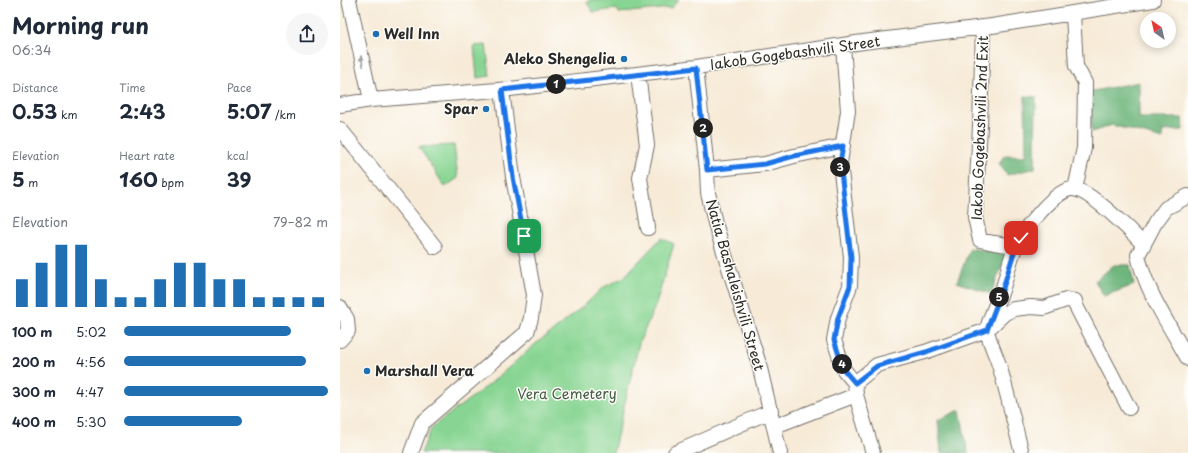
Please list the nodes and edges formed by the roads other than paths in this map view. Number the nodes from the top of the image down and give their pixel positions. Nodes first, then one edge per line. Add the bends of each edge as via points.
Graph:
1 (349, 0) edge
2 (1153, 0) edge
3 (1073, 14) junction
4 (983, 28) junction
5 (843, 46) junction
6 (696, 68) junction
7 (638, 74) junction
8 (502, 90) junction
9 (371, 100) junction
10 (340, 105) edge
11 (340, 129) edge
12 (843, 146) junction
13 (707, 170) junction
14 (1075, 189) junction
15 (1188, 196) edge
16 (648, 228) dead end
17 (1144, 245) junction
18 (1016, 246) junction
19 (435, 247) dead end
20 (340, 307) edge
21 (987, 330) junction
22 (340, 340) edge
23 (1188, 359) edge
24 (856, 389) junction
25 (1129, 408) dead end
26 (771, 412) junction
27 (775, 426) junction
28 (411, 453) edge
29 (675, 453) edge
30 (780, 453) edge
31 (873, 453) edge
32 (1022, 453) edge

9 -> 1 street
2 - 3 street, Iakob Gogebashvili Street
3 - 4 street, Iakob Gogebashvili Street
3 - 14 street via 1076,66 1085,83 1084,148
4 - 5 street, Iakob Gogebashvili Street
4 - 18 street, Iakob Gogebashvili 2nd Exit via 975,217 980,240
5 - 6 street, Iakob Gogebashvili Street
5 - 12 street via 848,111
6 - 7 street, Iakob Gogebashvili Street
6 - 13 street, Natia Bashaleishvili Street
7 - 8 street, Iakob Gogebashvili Street
7 - 16 street via 647,145 640,178
8 - 9 street, Iakob Gogebashvili Street
8 - 28 street via 513,177 534,295 531,318 527,332 422,423
9 - 10 street, Iakob Gogebashvili Street
11 - 19 street
12 - 13 street via 765,164
12 - 24 street via 840,163 851,257 850,286 838,318 834,340 844,370
13 - 26 street, Natia Bashaleishvili Street via 708,193 715,223 759,364
14 - 17 street via 1086,193
14 - 18 street via 1061,192 1045,207
15 - 17 street via 1166,208
17 - 23 street via 1138,255 1148,286
18 - 21 street
20 - 22 street via 347,319 348,331
21 - 24 street via 877,366
21 - 25 street via 1005,313 1014,309 1044,308 1066,300 1075,301
21 - 32 street via 999,364
24 - 27 street
24 - 31 street
26 - 27 street, Natia Bashaleishvili Street
26 - 29 street
27 - 30 street, Natia Bashaleishvili Street

